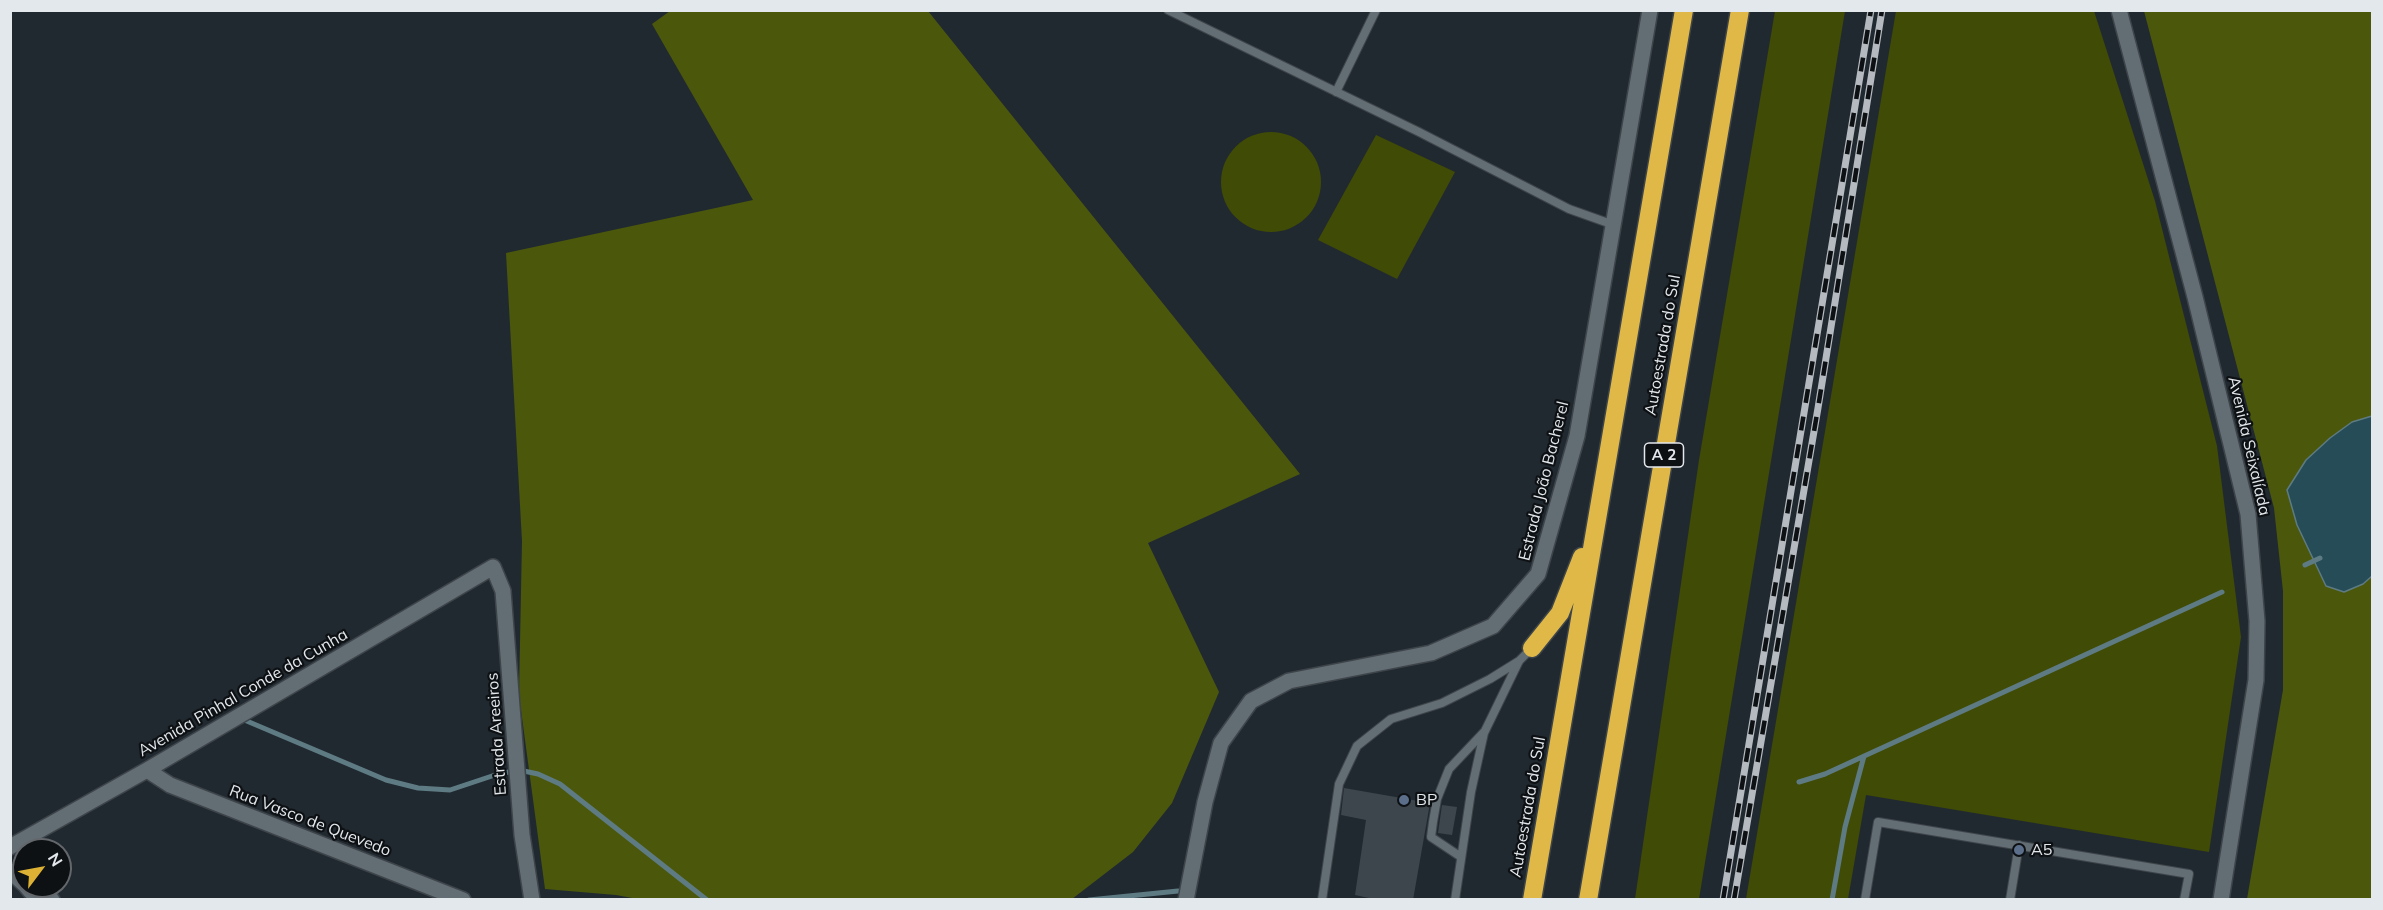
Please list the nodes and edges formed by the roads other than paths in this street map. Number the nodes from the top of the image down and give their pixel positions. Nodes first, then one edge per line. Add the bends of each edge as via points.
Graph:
1 (1168, 10) edge
2 (1376, 10) edge
3 (1650, 10) edge
4 (1684, 10) edge
5 (1740, 10) edge
6 (2120, 10) edge
7 (1335, 92) junction
8 (1614, 225) junction
9 (1602, 489) junction
10 (493, 567) joint
11 (1525, 654) junction
12 (1486, 730) junction
13 (147, 770) junction
14 (2019, 845) junction
15 (10, 847) edge
16 (1461, 857) junction
17 (463, 900) edge
18 (532, 900) edge
19 (1186, 900) edge
20 (1322, 900) edge
21 (1455, 900) edge
22 (1532, 900) edge
23 (1588, 900) edge
24 (1865, 900) edge
25 (2010, 900) edge
26 (2184, 900) edge
27 (2221, 900) edge

1 - 7 lane
2 - 7 lane
3 - 8 street, Estrada João Bacherel
4 - 9 highway, Autoestrada do Sul
5 - 23 highway, Autoestrada do Sul / A 2
6 - 27 street, Avenida Seixalíada via 2248,514 2258,621 2256,680
7 - 8 lane via 1569,209
8 - 19 street, Estrada João Bacherel via 1577,436 1538,574 1493,626 1431,653 1288,681 1251,701 1221,743
9 - 11 highway via 1560,614
9 - 22 highway, Autoestrada do Sul
10 - 13 street, Avenida Pinhal Conde da Cunha
10 - 18 street, Estrada Areeiros via 503,591 522,835
11 - 12 lane
11 - 20 lane via 1490,679 1442,703 1391,719 1357,746 1339,784
12 - 16 lane
12 - 16 lane via 1449,770 1437,799 1431,837
13 - 15 street, Avenida Pinhal Conde da Cunha
13 - 17 street, Rua Vasco de Quevedo via 170,785
14 - 24 lane via 1878,822
14 - 25 lane
14 - 26 lane via 2189,874
16 - 21 lane

